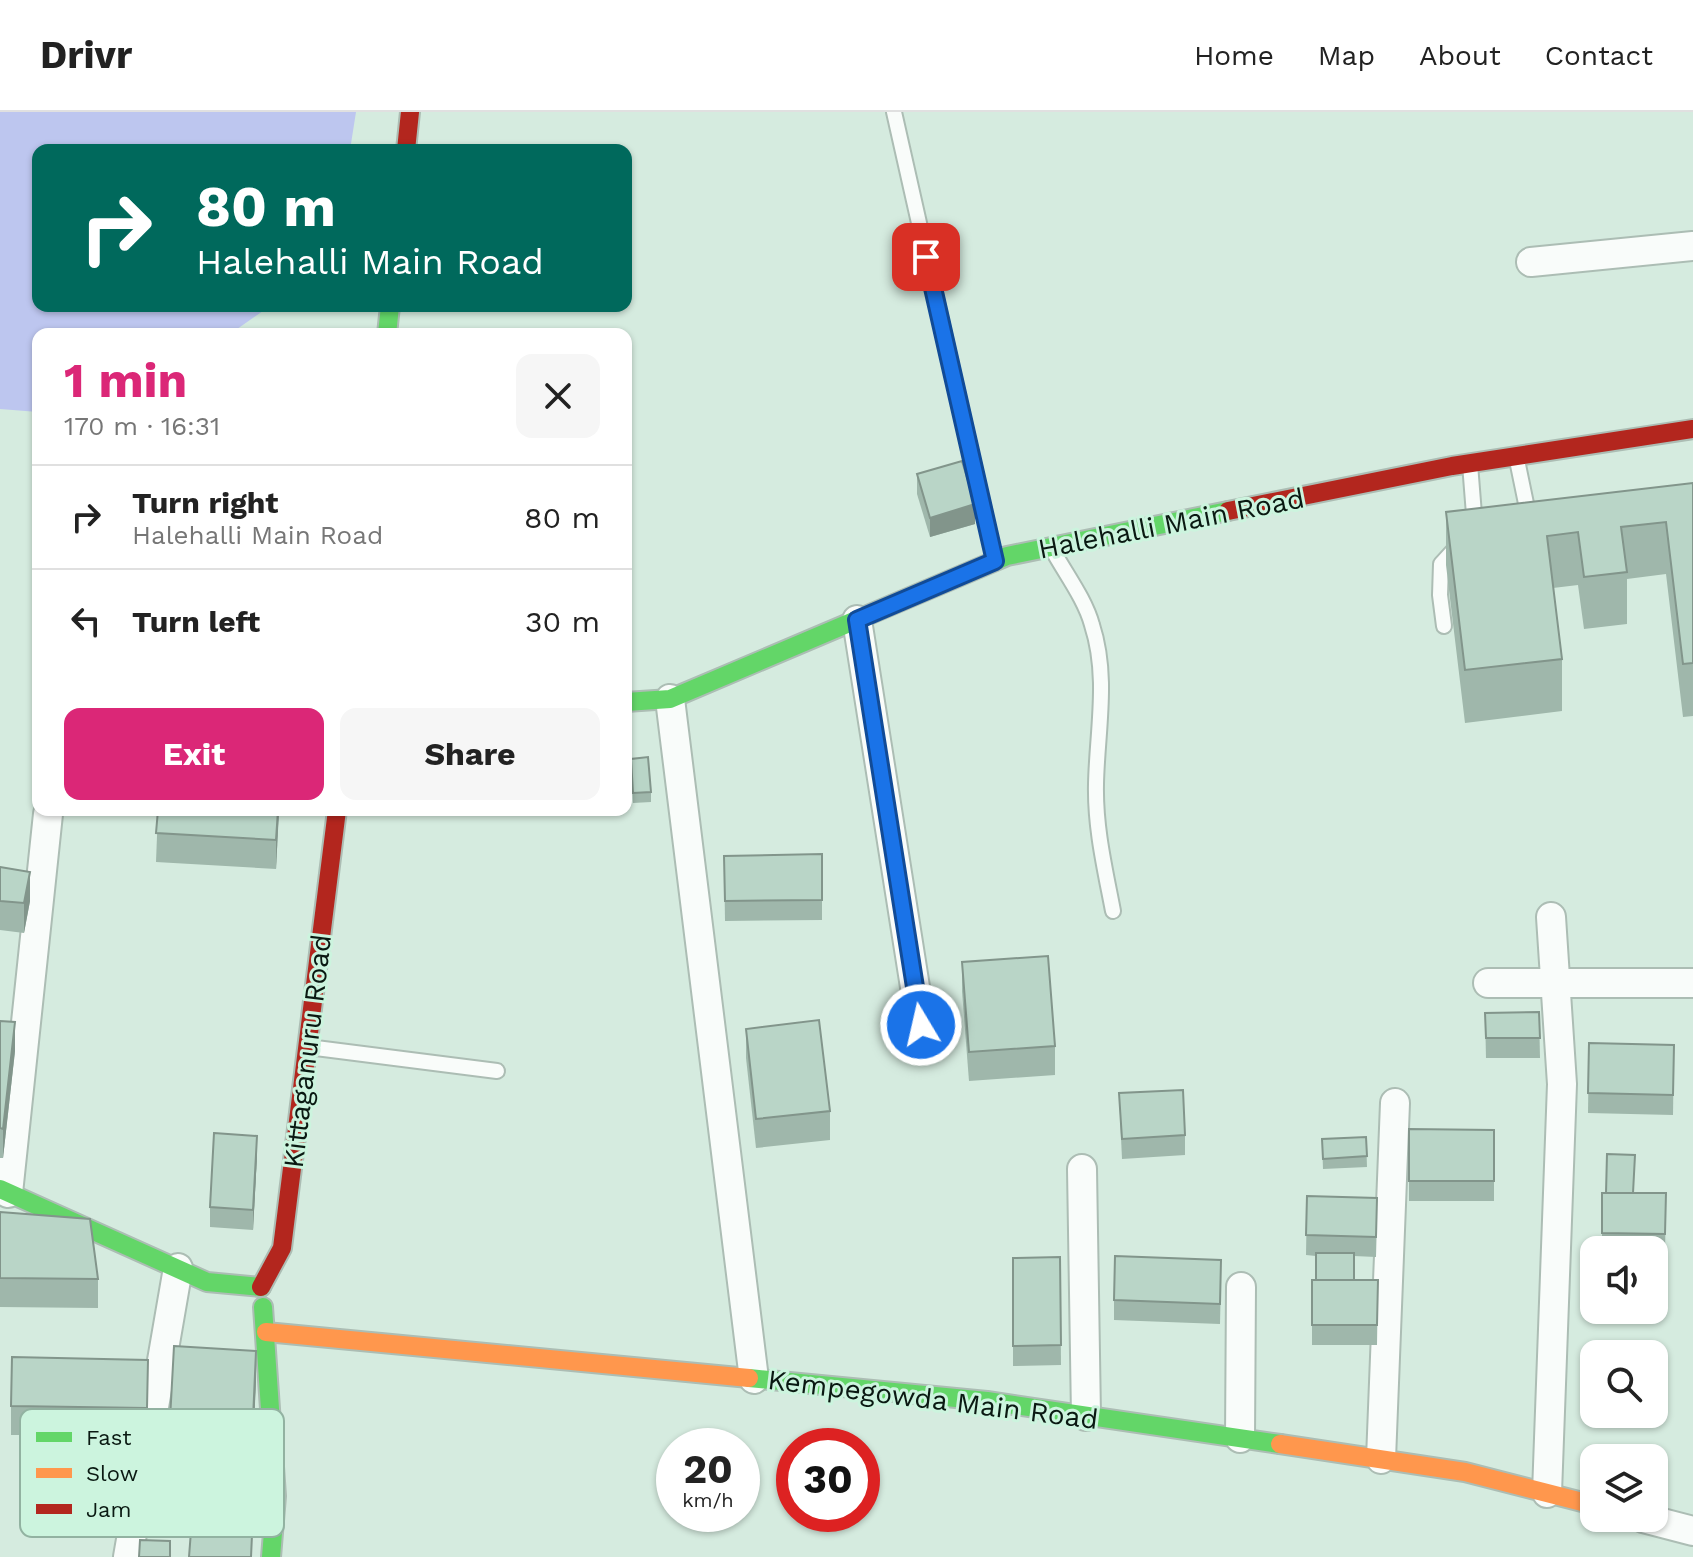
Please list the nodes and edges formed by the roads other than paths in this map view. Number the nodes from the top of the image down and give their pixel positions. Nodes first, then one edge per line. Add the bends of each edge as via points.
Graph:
1 (410, 112) edge
2 (894, 112) edge
3 (407, 144) edge
4 (1693, 246) edge
5 (1531, 262) dead end
6 (1693, 429) edge
7 (1516, 456) junction
8 (1470, 464) junction
9 (1539, 529) edge
10 (1051, 547) junction
11 (995, 561) junction
12 (857, 620) junction
13 (1444, 626) dead end
14 (670, 699) junction
15 (632, 702) edge
16 (48, 816) edge
17 (336, 816) edge
18 (1113, 911) dead end
19 (1551, 917) dead end
20 (1488, 983) dead end
21 (1555, 983) junction
22 (1693, 983) edge
23 (921, 1025) dead end
24 (307, 1047) junction
25 (497, 1071) dead end
26 (1395, 1103) dead end
27 (1082, 1169) dead end
28 (4, 1191) edge
29 (178, 1268) junction
30 (261, 1287) junction
31 (1241, 1287) dead end
32 (266, 1332) junction
33 (754, 1379) junction
34 (154, 1409) edge
35 (271, 1409) edge
36 (1086, 1416) junction
37 (1240, 1438) junction
38 (1381, 1459) junction
39 (1547, 1493) junction
40 (1580, 1501) edge
41 (1668, 1524) edge
42 (1693, 1531) edge
43 (131, 1537) edge
44 (273, 1537) edge
45 (128, 1557) edge
46 (271, 1557) edge

1 - 3 street
2 - 11 lane
4 - 5 street
6 - 7 street, Halehalli Main Road
7 - 8 street, Halehalli Main Road
7 - 9 lane via 1530,522
8 - 10 street, Halehalli Main Road
8 - 13 lane via 1477,542 1452,552 1441,564
10 - 11 street, Halehalli Main Road
10 - 18 lane via 1092,623 1101,666 1096,827
11 - 12 street, Halehalli Main Road
12 - 14 street, Halehalli Main Road
12 - 23 street
14 - 15 street, Halehalli Main Road
14 - 33 street
16 - 28 street
17 - 24 street, Kittaganuru Road
19 - 21 street
20 - 21 street
21 - 22 street
21 - 39 street via 1562,1084
24 - 25 lane
24 - 30 street, Kittaganuru Road via 282,1248
26 - 38 street
27 - 36 street
28 - 29 street
29 - 30 street via 207,1282
29 - 34 street
30 - 32 street
31 - 37 street
32 - 33 street, Kempegowda Main Road
32 - 35 street
33 - 36 street, Kempegowda Main Road
36 - 37 street, Kempegowda Main Road
37 - 38 street, Kempegowda Main Road
38 - 39 street, Kempegowda Main Road via 1465,1472
39 - 40 street, Kempegowda Main Road
41 - 42 street
43 - 45 street
44 - 46 street

